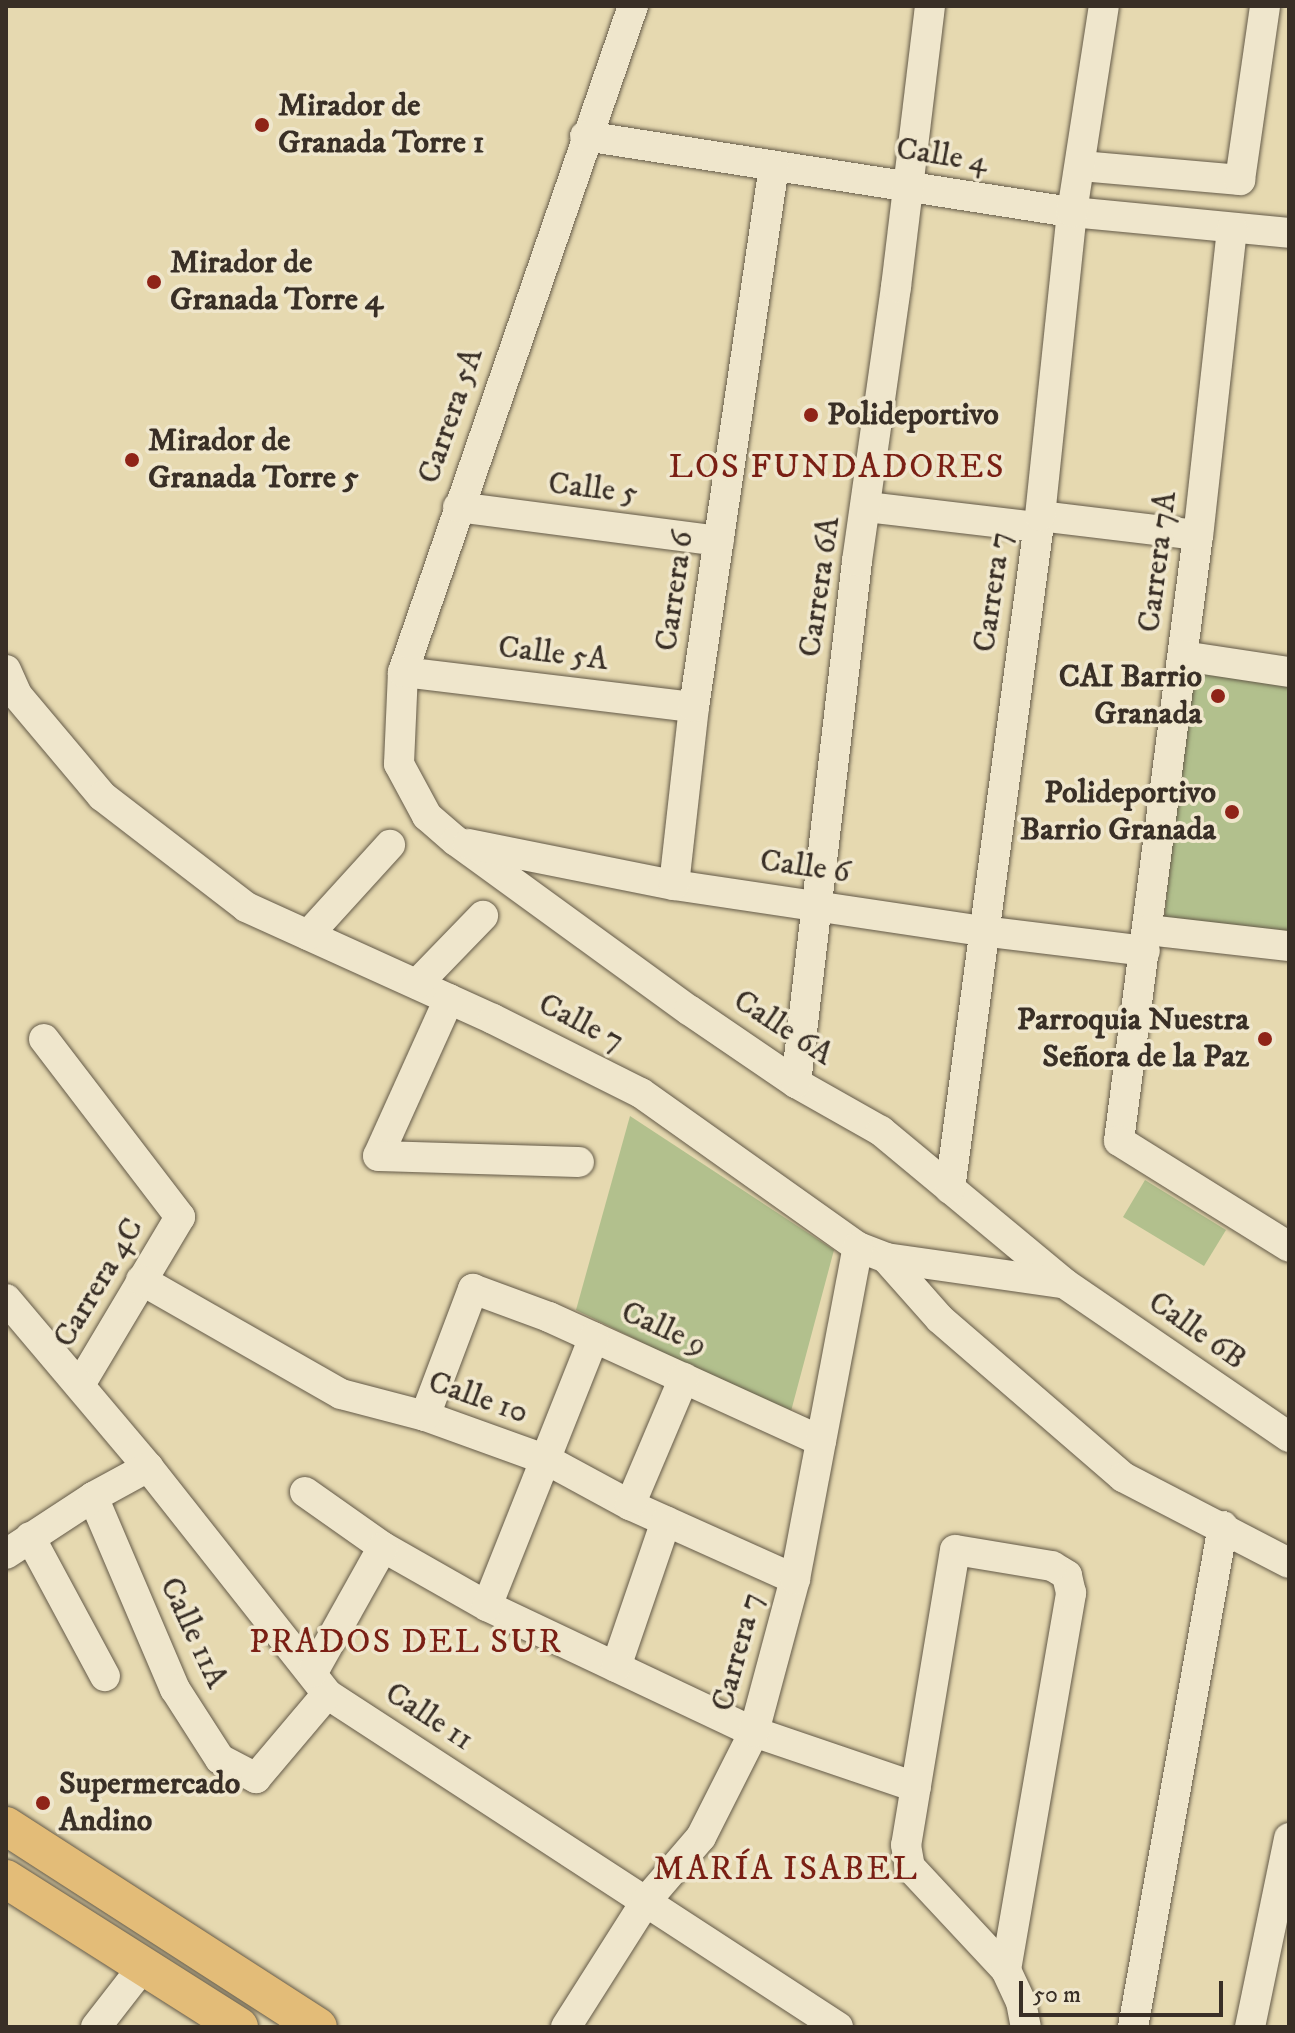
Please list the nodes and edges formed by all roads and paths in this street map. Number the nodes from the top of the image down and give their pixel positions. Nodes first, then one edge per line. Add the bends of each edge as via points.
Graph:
1 (633, 6) edge
2 (930, 6) edge
3 (1104, 6) edge
4 (1265, 6) edge
5 (585, 136) junction
6 (774, 166) junction
7 (1081, 166) junction
8 (907, 187) junction
9 (1072, 212) junction
10 (1232, 229) junction
11 (1289, 233) edge
12 (458, 507) junction
13 (867, 507) junction
14 (1039, 522) junction
15 (1198, 535) junction
16 (719, 541) junction
17 (1183, 656) junction
18 (6, 670) edge
19 (403, 672) junction
20 (1289, 672) edge
21 (694, 707) junction
22 (456, 841) junction
23 (390, 845) dead end
24 (674, 885) junction
25 (817, 904) junction
26 (483, 916) dead end
27 (982, 931) junction
28 (308, 935) junction
29 (1146, 941) junction
30 (1289, 946) edge
31 (417, 984) junction
32 (449, 999) junction
33 (44, 1039) dead end
34 (796, 1083) junction
35 (579, 1162) dead end
36 (950, 1189) junction
37 (858, 1247) junction
38 (1289, 1247) edge
39 (886, 1258) junction
40 (141, 1280) junction
41 (1064, 1283) junction
42 (6, 1299) edge
43 (594, 1337) junction
44 (684, 1378) junction
45 (80, 1385) junction
46 (425, 1416) junction
47 (1289, 1437) edge
48 (821, 1441) junction
49 (547, 1460) junction
50 (148, 1467) junction
51 (305, 1492) dead end
52 (93, 1497) junction
53 (630, 1505) junction
54 (666, 1521) junction
55 (1223, 1526) junction
56 (13, 1547) edge
57 (383, 1547) junction
58 (1289, 1563) edge
59 (795, 1579) junction
60 (487, 1606) junction
61 (616, 1667) junction
62 (105, 1676) dead end
63 (320, 1683) junction
64 (754, 1732) junction
65 (916, 1787) junction
66 (6, 1826) edge
67 (1289, 1838) edge
68 (6, 1879) edge
69 (646, 1901) junction
70 (142, 1968) junction
71 (1006, 1970) junction
72 (96, 2027) edge
73 (239, 2027) edge
74 (318, 2027) edge
75 (566, 2027) edge
76 (838, 2027) edge
77 (1026, 2027) edge
78 (1133, 2027) edge
79 (1250, 2027) edge

1 - 5 street, Carrera 5A
2 - 8 street, Carrera 6A
3 - 7 street, Carrera 7
4 - 7 street via 1240,180
5 - 6 street, Calle 4
5 - 12 street, Carrera 5A
6 - 8 street, Calle 4
6 - 16 street, Carrera 6
7 - 9 street, Carrera 7
8 - 9 street, Calle 4
8 - 13 street, Carrera 6A
9 - 10 street, Calle 4
9 - 14 street, Carrera 7
10 - 11 street, Calle 4
10 - 15 street, Carrera 7A
12 - 16 street, Calle 5
12 - 19 street, Carrera 5A
13 - 14 street
13 - 25 street, Carrera 6A
14 - 15 street
14 - 27 street, Carrera 7
15 - 17 street, Carrera 7A
16 - 21 street, Carrera 6
17 - 20 street
17 - 29 street, Carrera 7A
18 - 28 street, Calle 7 via 17,695 102,796 246,907
19 - 21 street, Calle 5A
19 - 22 street, Carrera 5A via 399,764 427,816
21 - 24 street, Carrera 6
22 - 24 street, Calle 6
22 - 34 street, Calle 6A
23 - 28 street
24 - 25 street, Calle 6
25 - 27 street, Calle 6
25 - 34 street, Carrera 6A
26 - 31 street
27 - 29 street, Calle 6
27 - 36 street, Carrera 7
28 - 31 street, Calle 7
29 - 30 street, Calle 6
29 - 38 street, Carrera 7A via 1119,1141
31 - 32 street, Calle 7
32 - 35 street via 378,1156
32 - 37 street, Calle 7 via 641,1093
33 - 40 street, Carrera 4C via 180,1217
34 - 36 street, Calle 6A via 881,1131
36 - 41 street, Calle 6A
37 - 39 street, Calle 7
37 - 48 street, Carrera 7
39 - 41 street
39 - 55 street via 940,1319 1123,1477
40 - 45 street, Carrera 4C
40 - 46 street, Calle 10 via 341,1394
41 - 47 street, Calle 6B
42 - 45 street, Calle 11
43 - 44 street, Calle 9
43 - 46 street, Calle 9 via 473,1289
43 - 49 street
44 - 48 street, Calle 9
44 - 53 street
45 - 50 street, Calle 11
46 - 49 street, Calle 10
48 - 59 street, Carrera 7
49 - 53 street, Calle 10
49 - 60 street
50 - 52 street
50 - 63 street, Calle 11
51 - 57 street
52 - 56 street
52 - 63 street, Calle 11A via 175,1689 220,1759 256,1778
53 - 54 street, Calle 10
54 - 59 street, Calle 10
54 - 61 street
55 - 58 street
55 - 78 street
56 - 62 street
57 - 60 street
57 - 63 street
59 - 64 street, Carrera 7
60 - 61 street
61 - 64 street
63 - 69 street, Calle 11
64 - 65 street
64 - 69 street, Carrera 7 via 701,1837
65 - 71 street via 906,1845 910,1867
65 - 71 street via 955,1550 1052,1566 1067,1575 1071,1593
66 - 74 main road
67 - 79 street
68 - 70 main road
69 - 75 street, Carrera 7
69 - 76 street, Calle 11
70 - 72 street
70 - 73 main road
71 - 77 street

